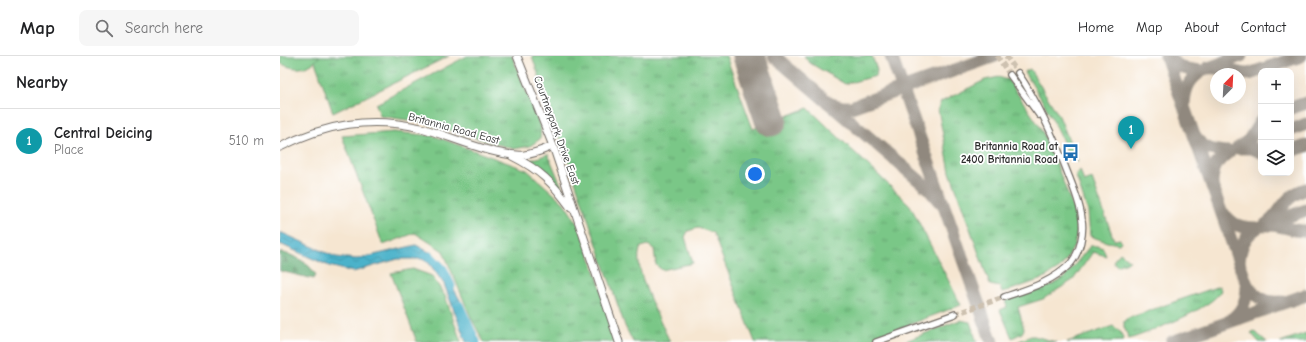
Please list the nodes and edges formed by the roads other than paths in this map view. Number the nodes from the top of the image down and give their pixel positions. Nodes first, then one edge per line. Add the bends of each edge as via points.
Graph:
1 (517, 56) edge
2 (1018, 73) tunnel mouth
3 (1010, 75) tunnel mouth
4 (1045, 122) junction
5 (553, 146) junction
6 (280, 147) edge
7 (509, 154) junction
8 (575, 213) junction
9 (1004, 297) tunnel mouth
10 (955, 314) tunnel mouth
11 (619, 342) edge
12 (876, 342) edge

1 - 5 street, Courtneypark Drive East
2 - 4 street via 1032,93
3 - 4 street
4 - 9 street via 1055,140 1078,202 1082,233 1072,262 1058,275
5 - 7 street, Britannia Road East via 534,153
5 - 8 street, Courtneypark Drive East
6 - 7 street, Britannia Road East via 320,130 376,122 421,128
7 - 8 street via 542,173
8 - 11 street
10 - 12 street

